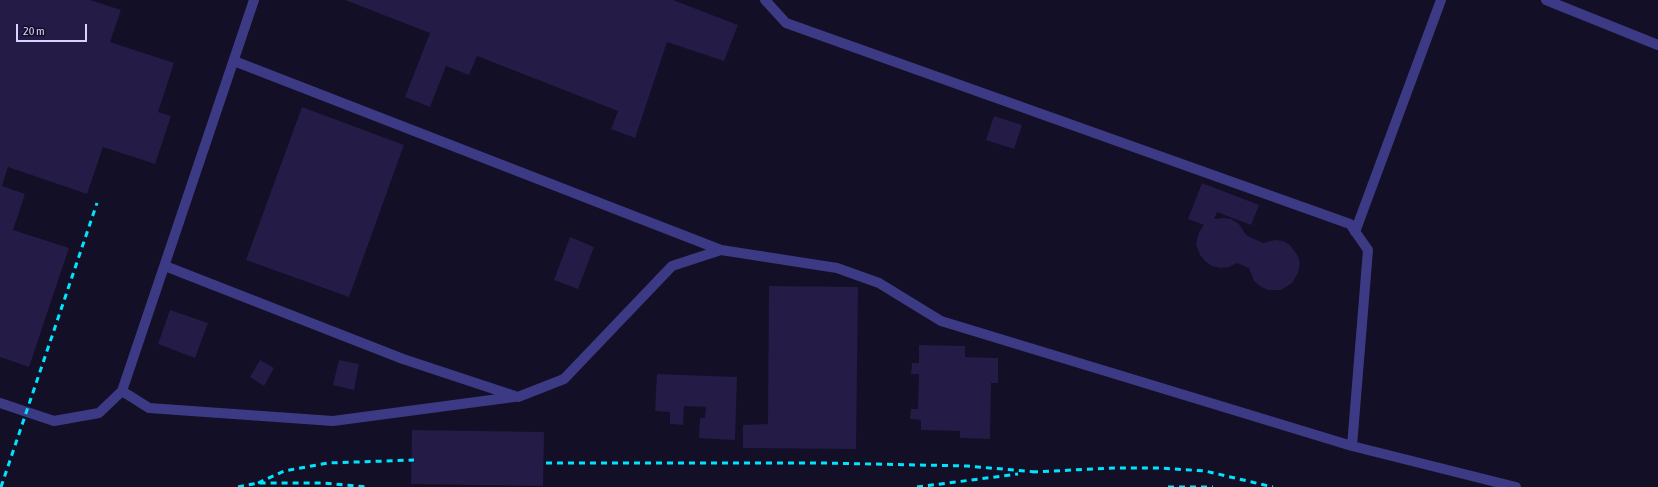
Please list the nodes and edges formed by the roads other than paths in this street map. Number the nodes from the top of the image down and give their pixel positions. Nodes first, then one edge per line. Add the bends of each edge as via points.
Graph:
1 (254, 0) edge
2 (765, 0) edge
3 (1441, 0) edge
4 (1546, 0) edge
5 (1658, 45) edge
6 (234, 61) junction
7 (1355, 232) junction
8 (721, 250) junction
9 (165, 266) junction
10 (122, 392) junction
11 (518, 397) junction
12 (0, 403) edge
13 (1352, 446) junction
14 (1516, 487) edge

1 - 6 lane
2 - 7 lane via 786,23 1350,224
3 - 7 lane
4 - 5 lane
6 - 8 lane
6 - 9 lane
7 - 13 lane via 1368,250
8 - 11 lane via 672,266 564,379
8 - 13 lane via 837,268 879,283 941,321
9 - 10 lane
9 - 11 lane via 403,359
10 - 11 lane via 149,408 333,421
10 - 12 lane via 99,413 54,421
13 - 14 lane

